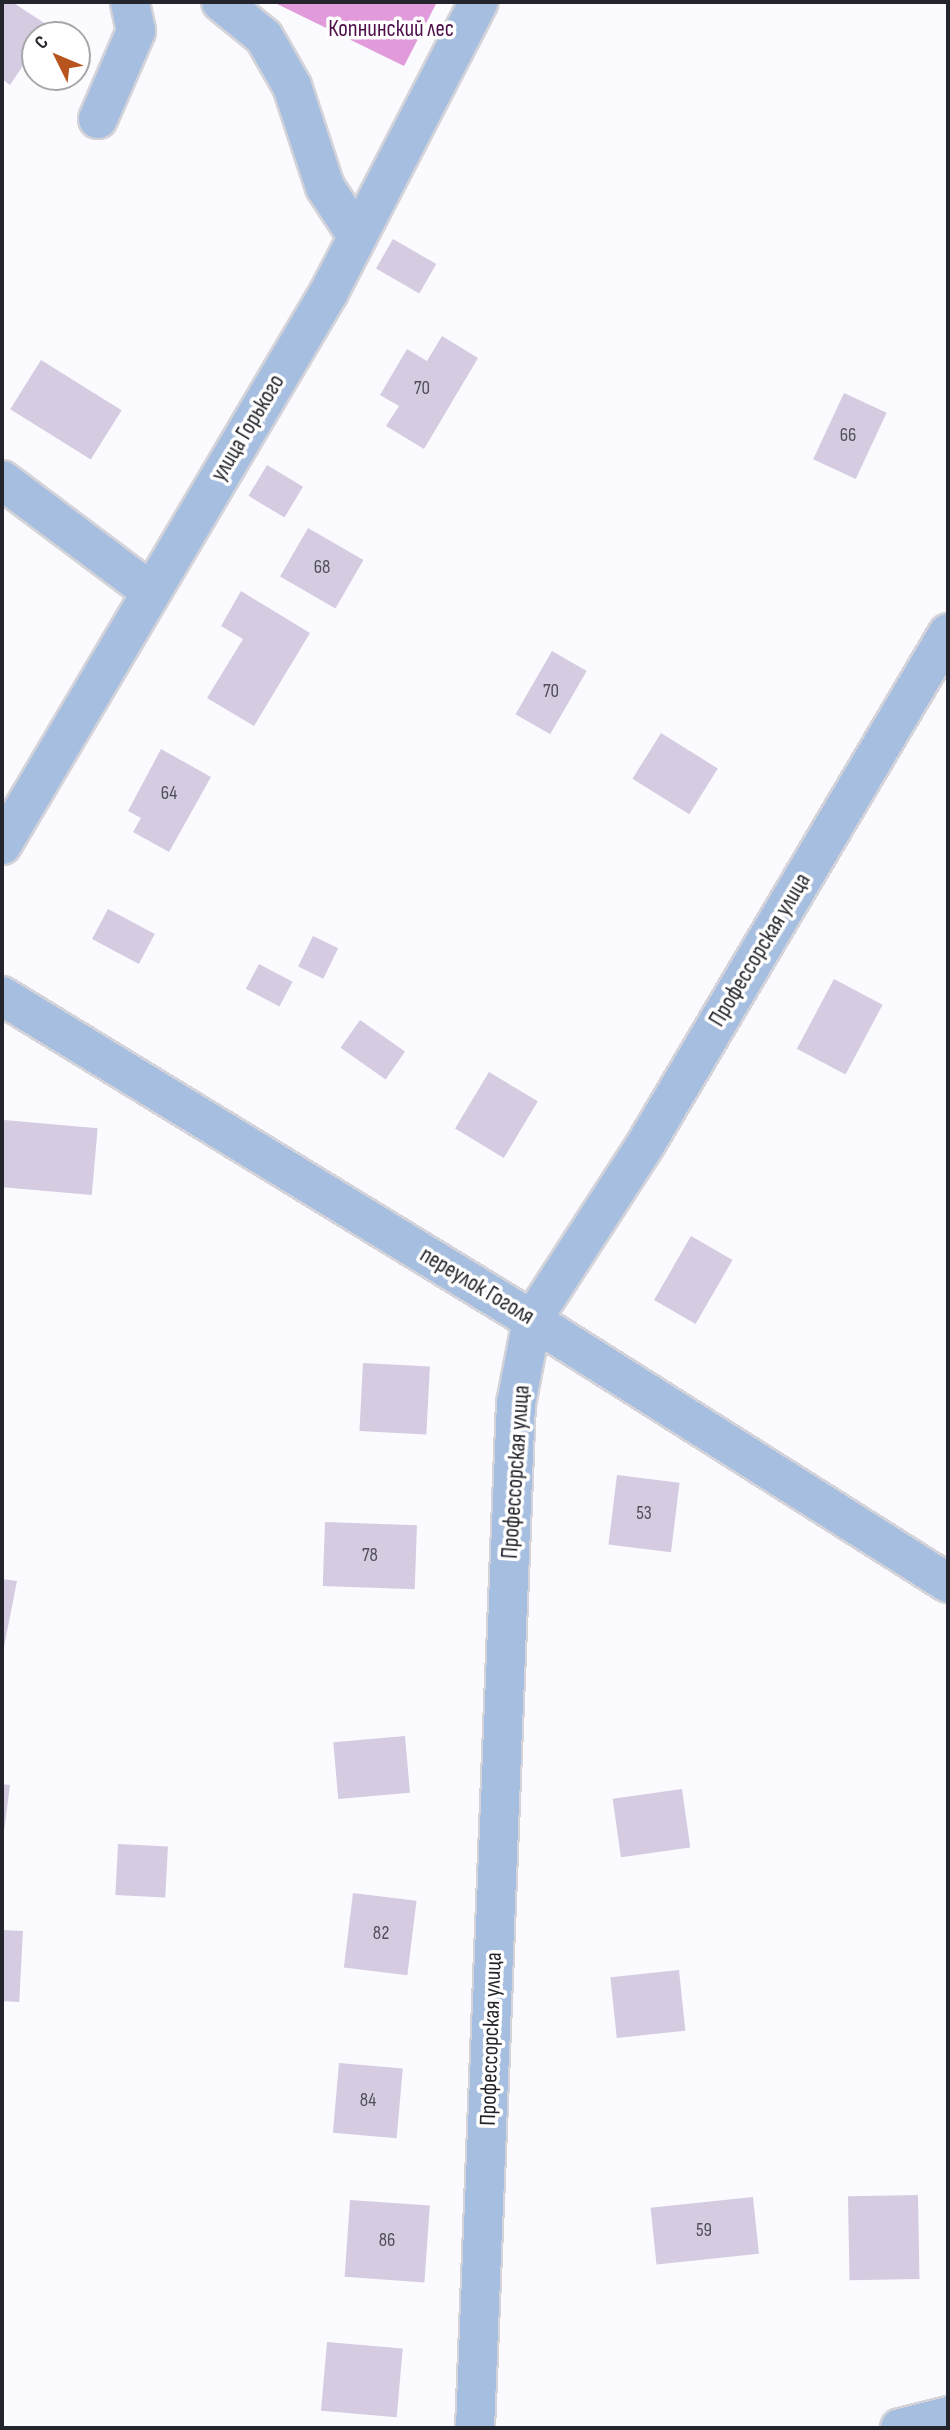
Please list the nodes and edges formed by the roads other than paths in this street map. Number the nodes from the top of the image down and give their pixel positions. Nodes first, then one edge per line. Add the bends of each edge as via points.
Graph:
1 (130, 2) edge
2 (221, 2) edge
3 (480, 2) edge
4 (98, 120) dead end
5 (357, 236) junction
6 (2, 480) edge
7 (151, 592) junction
8 (948, 633) edge
9 (2, 845) edge
10 (2, 996) edge
11 (533, 1320) junction
12 (948, 1583) edge
13 (948, 2416) edge
14 (475, 2428) edge
15 (900, 2428) edge

1 - 4 street via 136,31
2 - 5 street via 264,37 292,86 326,187
3 - 5 street, улица Горького
5 - 7 street, улица Горького via 329,292
6 - 7 street
7 - 9 street, улица Горького
8 - 11 street, Профессорская улица via 647,1142
10 - 11 street, переулок Гоголя
11 - 12 street, переулок Гоголя
11 - 14 street, Профессорская улица via 516,1404
13 - 15 street

